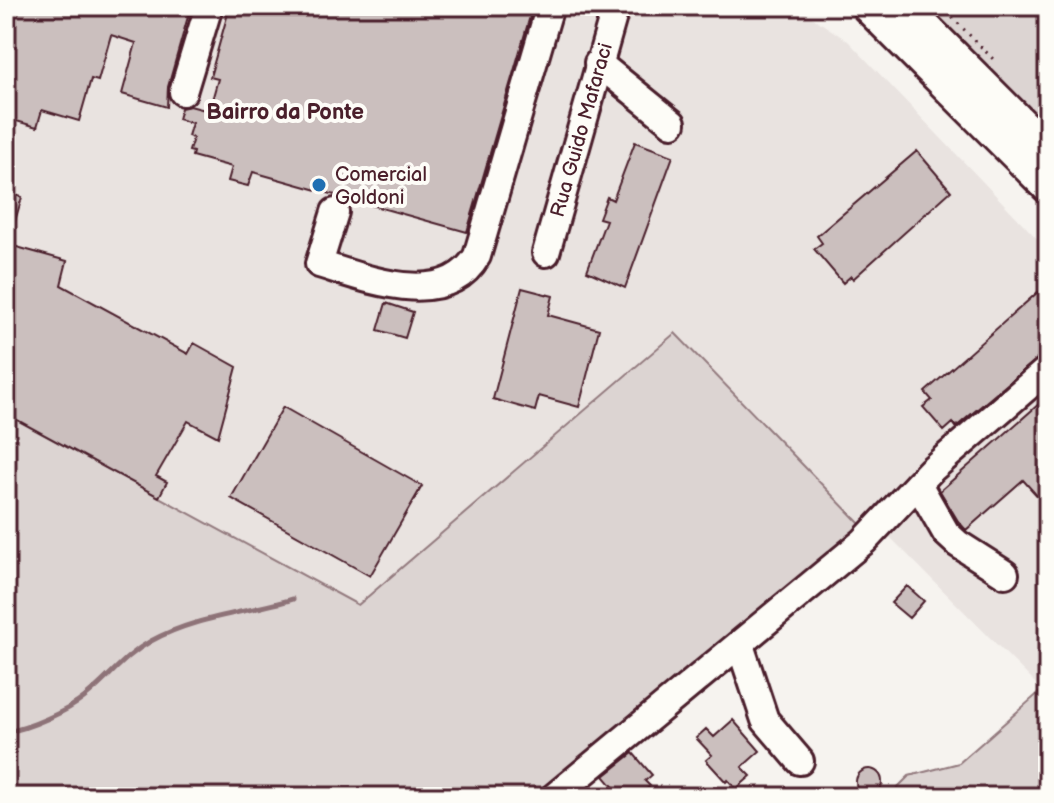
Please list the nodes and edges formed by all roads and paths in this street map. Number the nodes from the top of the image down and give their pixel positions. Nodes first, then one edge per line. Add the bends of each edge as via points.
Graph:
1 (209, 6) edge
2 (550, 6) edge
3 (616, 6) edge
4 (868, 6) edge
5 (903, 6) edge
6 (598, 63) junction
7 (183, 92) dead end
8 (672, 123) dead end
9 (1048, 151) edge
10 (1048, 186) edge
11 (335, 212) dead end
12 (546, 253) dead end
13 (1048, 369) edge
14 (918, 484) junction
15 (1005, 574) dead end
16 (740, 645) junction
17 (800, 761) dead end
18 (554, 797) edge

1 - 7 street
2 - 11 street via 471,266 446,281 410,287 319,264
3 - 6 street, Rua Guido Mafaraci
4 - 10 main road
5 - 9 main road
6 - 8 street
6 - 12 street, Rua Guido Mafaraci
13 - 14 street
14 - 15 street via 946,533
14 - 16 street via 864,541
16 - 17 street via 765,720
16 - 18 street

